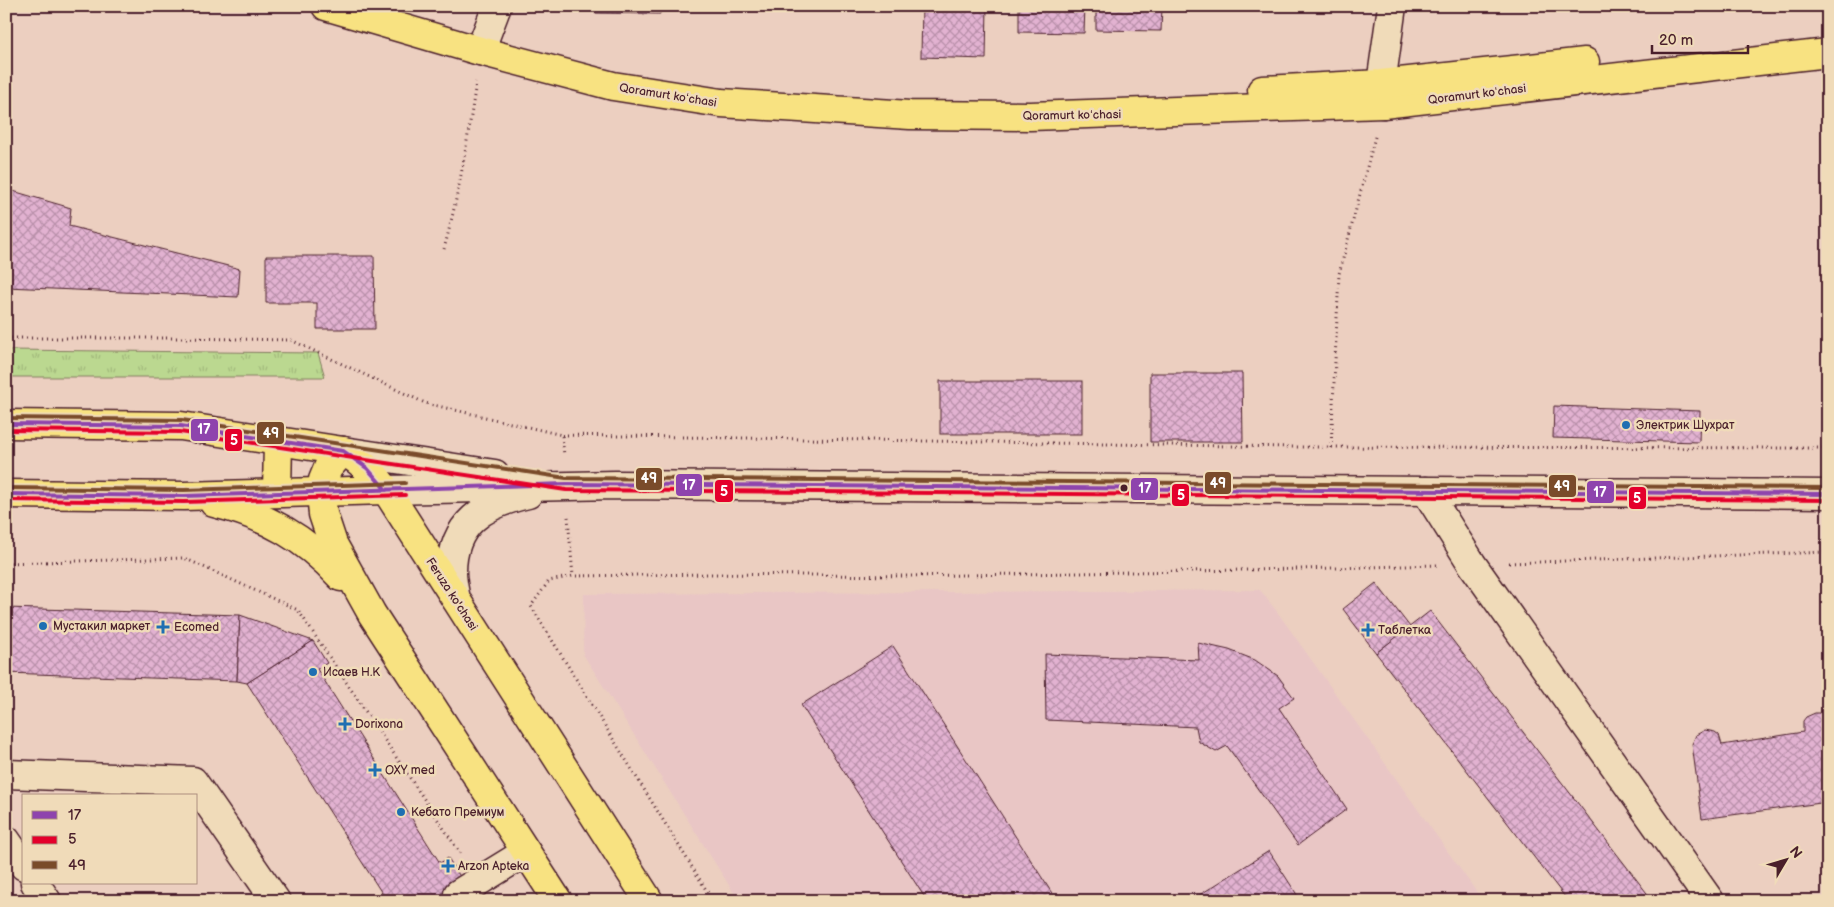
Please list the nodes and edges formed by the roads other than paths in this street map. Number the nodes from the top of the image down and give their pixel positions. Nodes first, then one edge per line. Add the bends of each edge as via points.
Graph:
1 (326, 6) edge
2 (372, 6) edge
3 (497, 6) edge
4 (1392, 6) edge
5 (1828, 36) edge
6 (482, 45) junction
7 (1828, 53) edge
8 (1382, 94) junction
9 (6, 424) edge
10 (278, 441) junction
11 (342, 451) junction
12 (566, 484) junction
13 (386, 490) junction
14 (1426, 490) junction
15 (321, 492) junction
16 (278, 493) junction
17 (6, 494) edge
18 (1828, 494) edge
19 (184, 496) junction
20 (456, 599) junction
21 (372, 614) junction
22 (6, 774) edge
23 (6, 840) edge
24 (526, 852) junction
25 (22, 863) edge
26 (36, 884) edge
27 (468, 887) road end
28 (47, 901) edge
29 (276, 901) edge
30 (558, 901) edge
31 (649, 901) edge
32 (1710, 901) edge

1 - 6 main road, Qoramurt koʻchasi
2 - 6 main road, Qoramurt koʻchasi
3 - 6 street
4 - 8 street
5 - 8 main road, Qoramurt koʻchasi
6 - 8 main road, Qoramurt koʻchasi via 613,86 721,103 814,110 1030,116
7 - 8 main road, Qoramurt koʻchasi
9 - 10 main road via 181,426
10 - 11 main road
10 - 16 main road
11 - 12 street
11 - 13 main road, Feruza ko'chasi via 356,458
11 - 15 main road via 328,468
12 - 13 street
12 - 14 street
12 - 20 street via 512,498 474,517 460,534 454,550 452,573
13 - 15 main road
13 - 20 main road, Feruza ko'chasi
14 - 18 street
14 - 32 street via 1472,564
15 - 16 main road
15 - 21 main road via 322,514 333,544
16 - 19 main road
17 - 19 main road
19 - 21 main road via 242,510 293,534 335,571
20 - 31 main road, Feruza ko'chasi
21 - 24 main road
22 - 29 street via 193,781
23 - 25 street
24 - 27 street
24 - 30 main road
26 - 28 street

